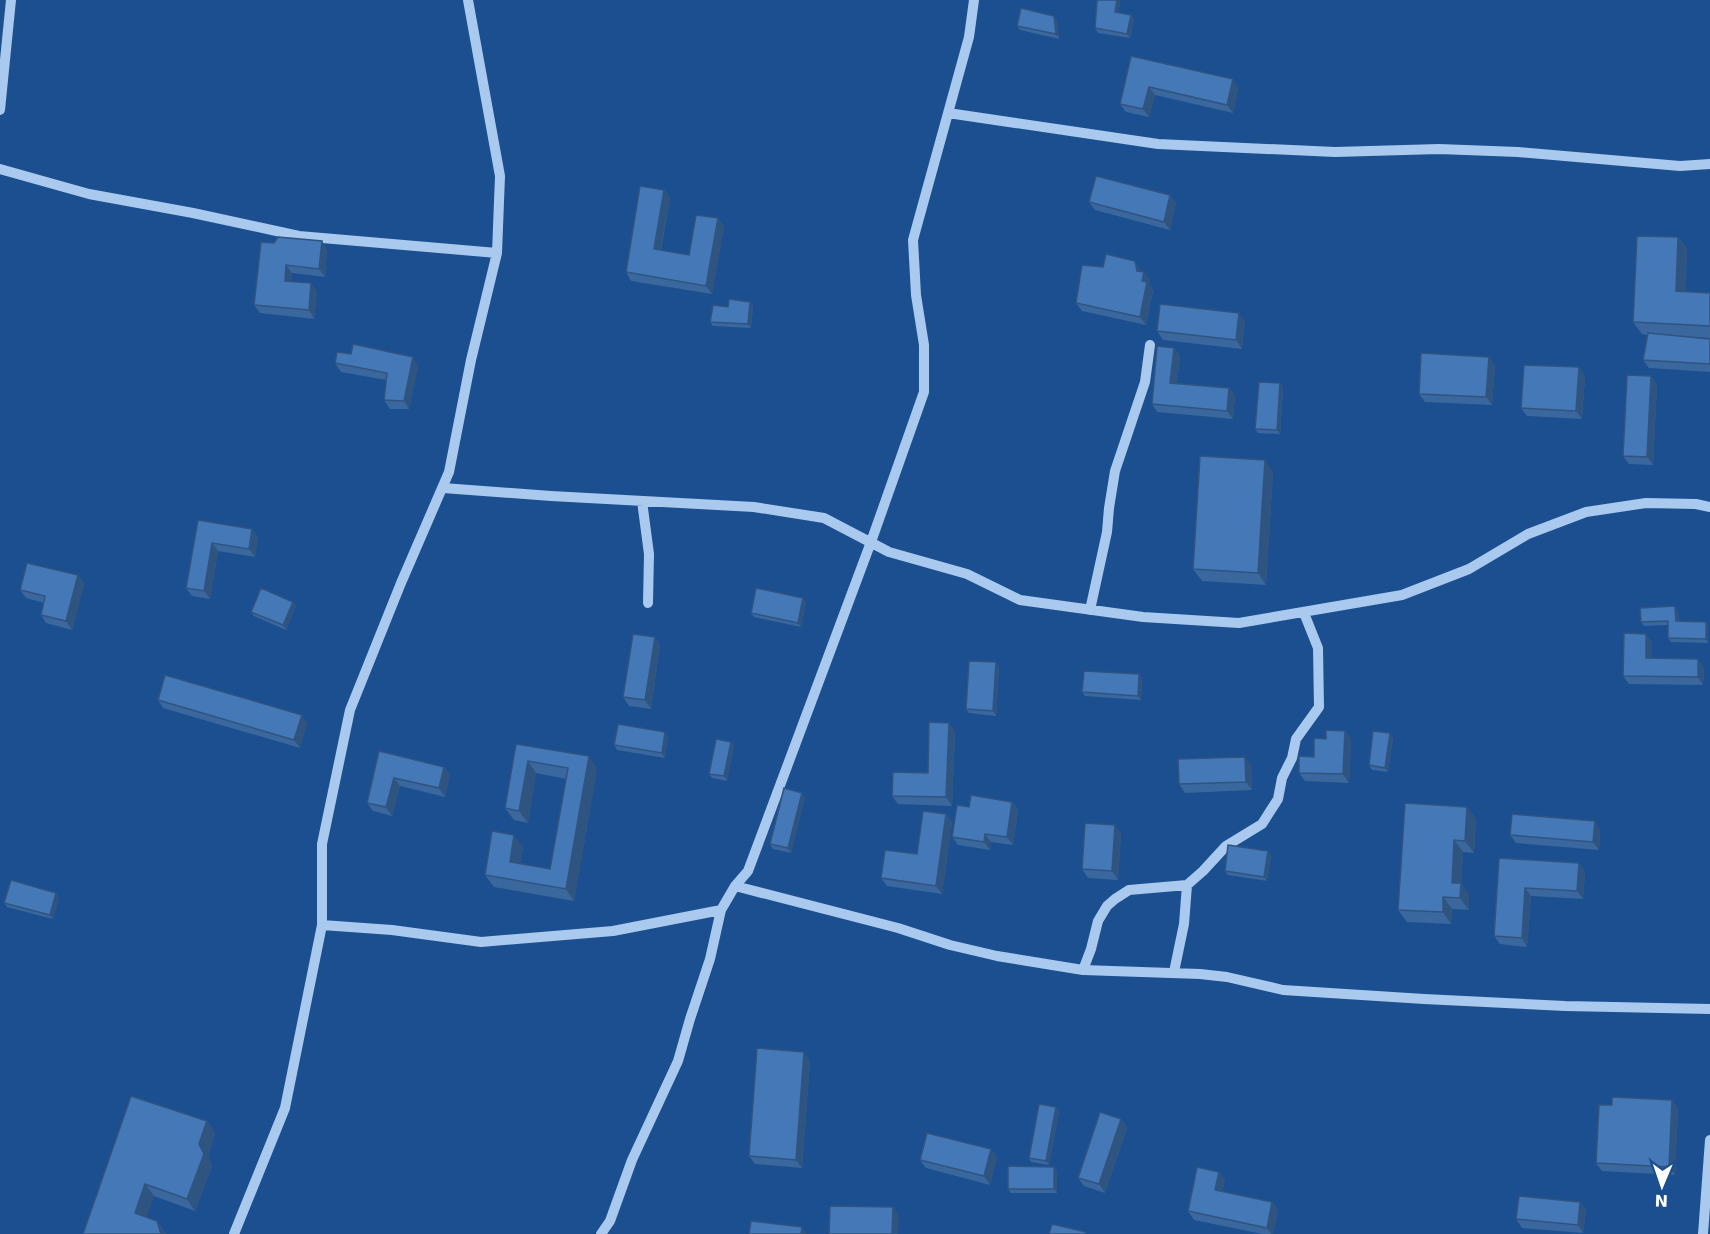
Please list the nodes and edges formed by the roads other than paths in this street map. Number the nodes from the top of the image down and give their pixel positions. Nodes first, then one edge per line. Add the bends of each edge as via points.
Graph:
1 (11, 0) edge
2 (468, 0) edge
3 (974, 0) edge
4 (0, 110) edge
5 (948, 113) junction
6 (1710, 164) edge
7 (0, 169) edge
8 (497, 253) junction
9 (1150, 345) dead end
10 (443, 488) junction
11 (642, 501) junction
12 (1710, 507) edge
13 (871, 542) junction
14 (648, 603) dead end
15 (1090, 610) junction
16 (1304, 612) junction
17 (1187, 885) junction
18 (735, 886) junction
19 (721, 910) junction
20 (322, 925) junction
21 (1083, 970) junction
22 (1174, 972) junction
23 (1710, 1008) edge
24 (1710, 1140) edge
25 (234, 1234) edge
26 (601, 1234) edge
27 (1703, 1234) edge

1 - 4 street
2 - 8 street via 500,176
3 - 5 street via 969,37
5 - 6 street via 1158,144 1335,152 1439,149 1680,166
5 - 13 street via 913,240 924,345 924,392
7 - 8 street via 89,194 299,236
8 - 10 street
9 - 15 street via 1145,382 1115,471
10 - 11 street
10 - 20 street via 350,710 322,844
11 - 13 street via 754,507 824,518
11 - 14 street via 649,554
12 - 16 street via 1646,503 1586,512 1528,534 1469,569 1402,595
13 - 15 street via 889,552 967,574 1020,600
13 - 18 street via 748,871
15 - 16 street via 1239,623
16 - 17 street via 1318,648 1319,706 1296,739 1278,799 1262,824 1226,846
17 - 21 street via 1129,891 1115,899 1098,921
17 - 22 street
18 - 19 street
18 - 21 street via 950,945
19 - 20 street via 613,931 481,942
19 - 26 street via 678,1061
20 - 25 street via 285,1108
21 - 22 street
22 - 23 street via 1227,977 1283,990 1518,1005
24 - 27 street

